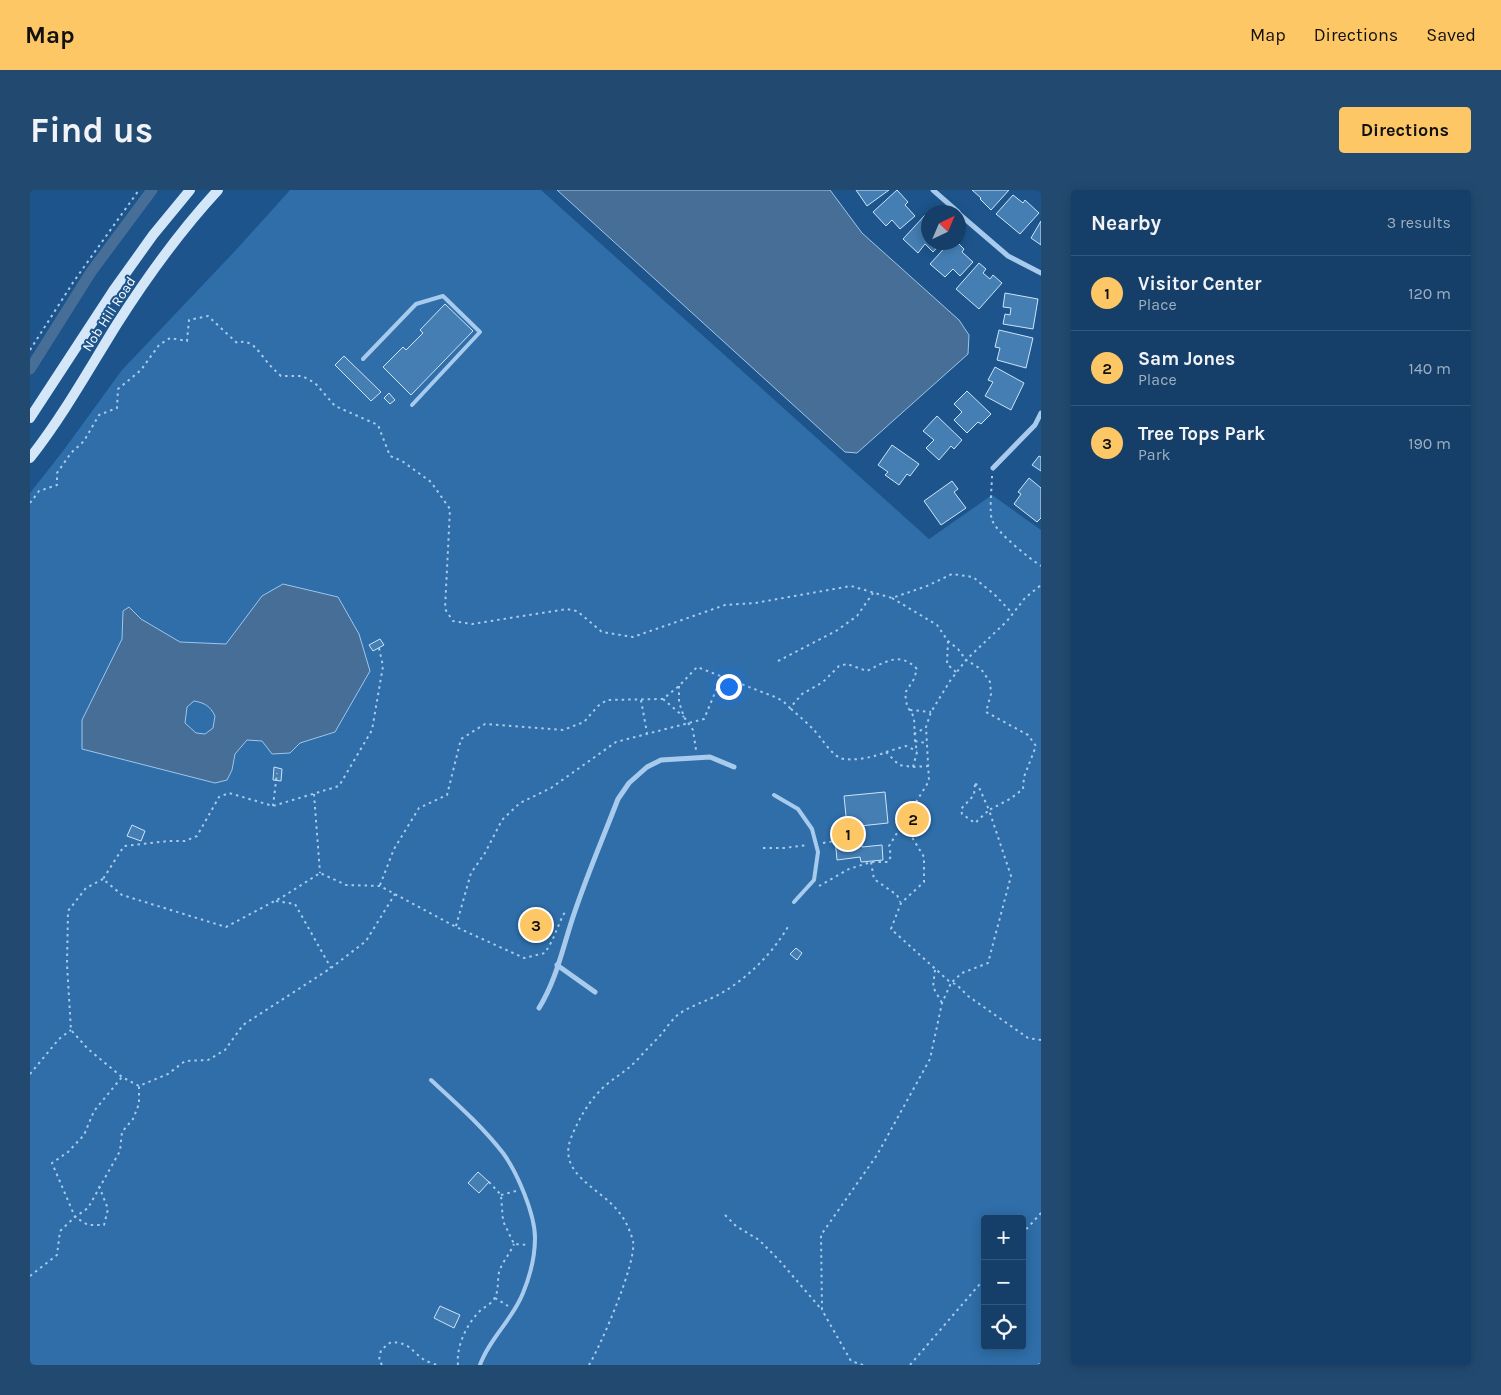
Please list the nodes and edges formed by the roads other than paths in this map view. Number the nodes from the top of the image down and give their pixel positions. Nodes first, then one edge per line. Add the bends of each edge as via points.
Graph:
1 (190, 190) edge
2 (218, 190) edge
3 (933, 190) edge
4 (949, 205) edge
5 (966, 220) edge
6 (1041, 273) edge
7 (363, 359) dead end
8 (412, 406) dead end
9 (1041, 413) edge
10 (30, 418) edge
11 (30, 458) edge
12 (993, 468) road end
13 (734, 767) dead end
14 (774, 795) dead end
15 (794, 902) dead end
16 (558, 965) junction
17 (595, 992) dead end
18 (540, 1008) dead end
19 (431, 1080) dead end
20 (480, 1365) edge

1 - 10 main road, Nob Hill Road via 113,291
2 - 11 main road, Nob Hill Road via 170,249 118,323
3 - 4 street
5 - 6 street via 1008,256
7 - 8 lane via 416,304 444,296 480,332
9 - 12 street via 1035,425
13 - 16 street via 710,757 661,760 629,783 618,799
14 - 15 lane via 798,809 812,829 818,852 814,880
16 - 17 street
16 - 18 street
19 - 20 lane via 503,1154 518,1177 535,1236 528,1280 515,1310

